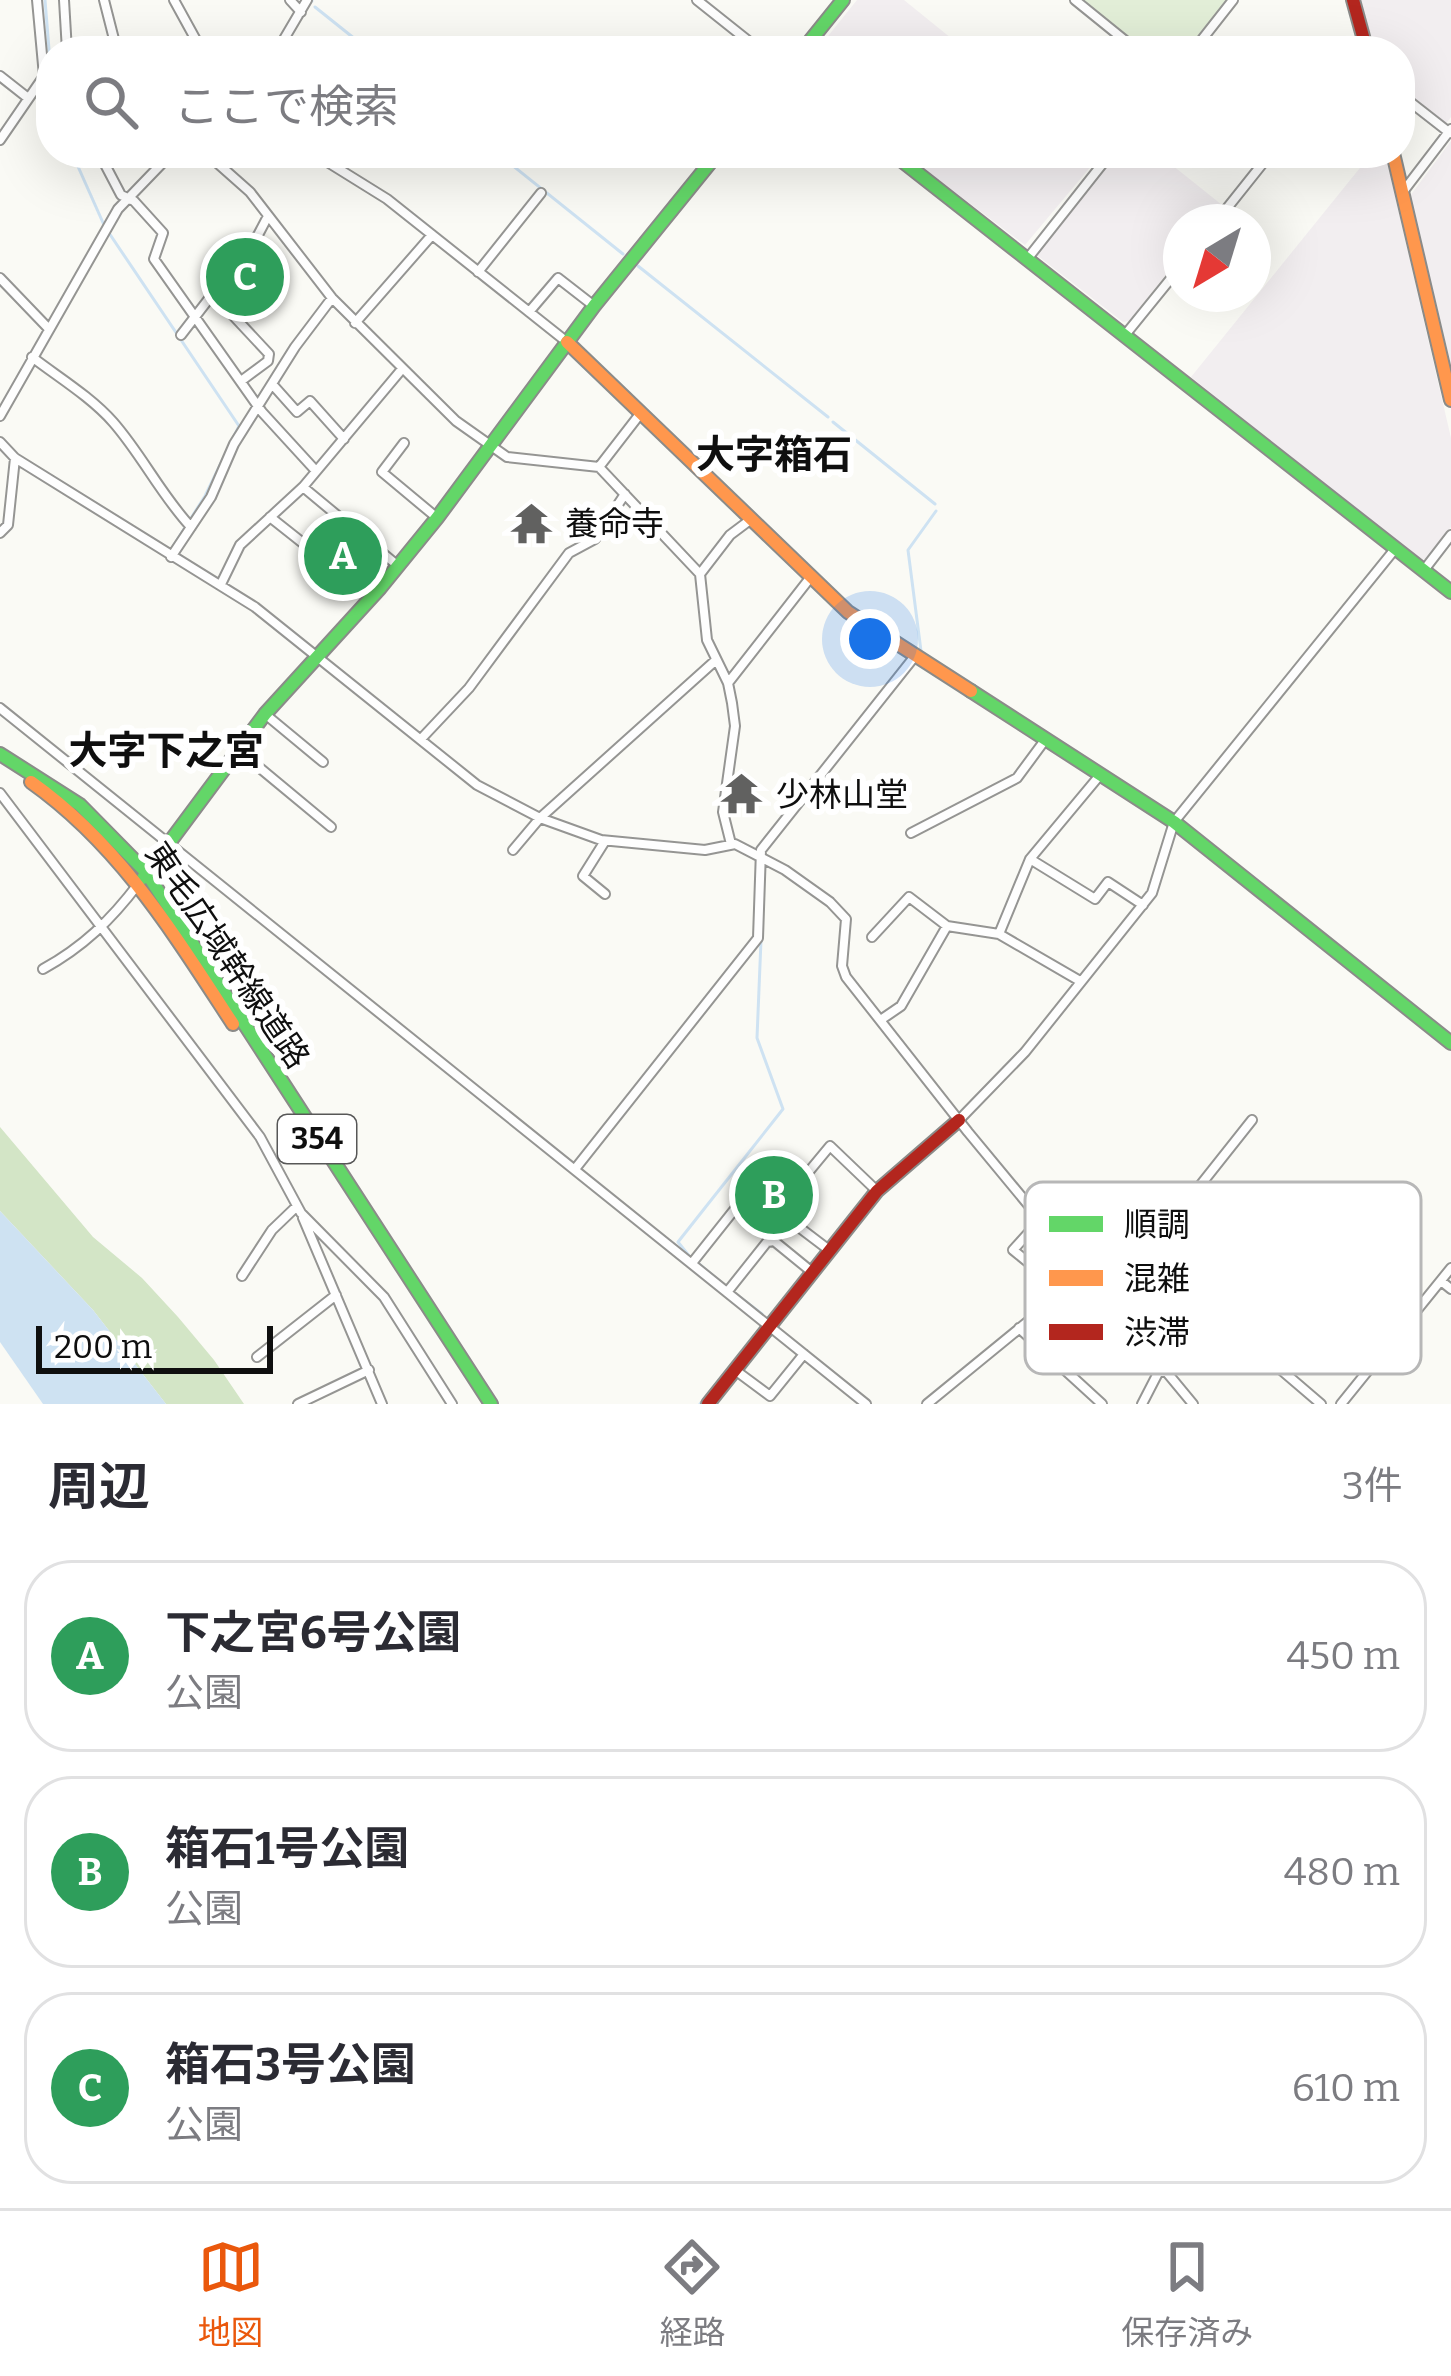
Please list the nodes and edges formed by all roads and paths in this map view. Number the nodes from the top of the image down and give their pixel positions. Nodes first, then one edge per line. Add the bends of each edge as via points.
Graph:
1 (37, 0) edge
2 (64, 0) edge
3 (105, 0) edge
4 (174, 0) edge
5 (290, 0) edge
6 (307, 0) edge
7 (697, 0) edge
8 (843, 0) edge
9 (1075, 0) edge
10 (1233, 0) edge
11 (1353, 0) edge
12 (301, 12) junction
13 (42, 36) edge
14 (66, 36) edge
15 (113, 36) edge
16 (194, 36) edge
17 (286, 36) edge
18 (742, 36) edge
19 (814, 36) edge
20 (1119, 36) edge
21 (1204, 36) edge
22 (1360, 36) edge
23 (0, 76) edge
24 (36, 87) edge
25 (28, 98) junction
26 (1415, 105) edge
27 (1450, 131) edge
28 (0, 140) edge
29 (109, 168) edge
30 (155, 168) edge
31 (223, 168) edge
32 (337, 168) edge
33 (706, 168) edge
34 (911, 168) edge
35 (1099, 168) edge
36 (1259, 168) edge
37 (1396, 168) edge
38 (1402, 193) junction
39 (541, 194) dead end
40 (127, 197) junction
41 (1230, 204) edge
42 (268, 216) junction
43 (433, 235) junction
44 (1028, 258) junction
45 (478, 272) junction
46 (0, 278) edge
47 (1163, 288) edge
48 (212, 294) junction
49 (332, 298) junction
50 (594, 306) junction
51 (529, 312) junction
52 (195, 317) junction
53 (355, 323) junction
54 (49, 329) junction
55 (181, 335) dead end
56 (1125, 335) junction
57 (567, 342) junction
58 (32, 357) junction
59 (402, 369) junction
60 (241, 381) junction
61 (272, 384) junction
62 (1451, 400) edge
63 (258, 406) junction
64 (641, 413) junction
65 (0, 416) edge
66 (344, 439) junction
67 (0, 442) edge
68 (404, 443) dead end
69 (492, 448) junction
70 (15, 458) junction
71 (599, 466) junction
72 (316, 471) junction
73 (302, 487) junction
74 (625, 494) junction
75 (270, 517) junction
76 (437, 518) junction
77 (750, 520) junction
78 (350, 526) junction
79 (191, 527) junction
80 (0, 533) edge
81 (1451, 535) edge
82 (1394, 549) junction
83 (171, 557) junction
84 (398, 566) junction
85 (1423, 571) junction
86 (700, 574) junction
87 (810, 578) junction
88 (221, 584) junction
89 (1451, 592) edge
90 (915, 655) junction
91 (315, 657) junction
92 (716, 660) junction
93 (728, 683) junction
94 (0, 708) edge
95 (265, 714) junction
96 (421, 739) junction
97 (1045, 740) junction
98 (237, 749) junction
99 (0, 758) edge
100 (323, 762) dead end
101 (1100, 775) junction
102 (0, 793) edge
103 (540, 818) junction
104 (1174, 822) junction
105 (331, 827) dead end
106 (910, 832) dead end
107 (604, 841) junction
108 (168, 843) junction
109 (731, 844) junction
110 (513, 850) dead end
111 (761, 857) junction
112 (1030, 859) junction
113 (142, 878) junction
114 (604, 894) dead end
115 (1143, 905) junction
116 (947, 926) junction
117 (102, 928) junction
118 (999, 934) junction
119 (872, 938) dead end
120 (43, 969) dead end
121 (1080, 981) junction
122 (882, 1018) junction
123 (1451, 1043) edge
124 (958, 1120) junction
125 (1252, 1120) dead end
126 (574, 1169) junction
127 (772, 1180) dead end
128 (1203, 1182) edge
129 (877, 1191) junction
130 (790, 1194) junction
131 (1025, 1199) edge
132 (300, 1210) junction
133 (776, 1210) junction
134 (1025, 1236) edge
135 (829, 1250) junction
136 (1025, 1260) edge
137 (692, 1263) junction
138 (1451, 1268) edge
139 (812, 1272) junction
140 (242, 1276) dead end
141 (1441, 1281) junction
142 (1451, 1289) edge
143 (728, 1292) junction
144 (336, 1295) junction
145 (1421, 1306) edge
146 (1025, 1324) edge
147 (769, 1325) junction
148 (1019, 1328) junction
149 (1025, 1334) edge
150 (804, 1354) junction
151 (256, 1357) dead end
152 (369, 1370) junction
153 (735, 1370) junction
154 (1067, 1374) edge
155 (1157, 1374) edge
156 (1169, 1374) edge
157 (1286, 1374) edge
158 (1365, 1374) edge
159 (380, 1403) edge
160 (1098, 1403) edge
161 (298, 1404) edge
162 (452, 1404) edge
163 (480, 1404) edge
164 (491, 1404) edge
165 (708, 1404) edge
166 (866, 1404) edge
167 (927, 1404) edge
168 (1142, 1404) edge
169 (1192, 1404) edge
170 (1321, 1404) edge
171 (1341, 1404) edge

1 - 13 street
2 - 14 street
3 - 15 street
4 - 16 street
5 - 12 street
6 - 12 street
7 - 18 street
8 - 19 main road
9 - 20 street
10 - 21 street
11 - 22 main road
12 - 17 street
23 - 25 street
24 - 25 street
25 - 28 street
26 - 27 street
27 - 38 street
29 - 40 street
30 - 40 street
31 - 42 street
32 - 43 street
33 - 50 main road
34 - 44 main road
35 - 44 street
36 - 41 street
37 - 38 main road
38 - 62 main road
39 - 45 street
40 - 52 street via 163,233 154,259
40 - 54 street
42 - 48 street
42 - 49 street
43 - 45 street
43 - 53 street
44 - 56 main road
45 - 51 street
46 - 54 street
47 - 56 street
48 - 52 street
48 - 60 street via 269,354
49 - 53 street
49 - 61 street
50 - 51 street via 558,278
50 - 57 main road
51 - 57 street
52 - 55 street
52 - 60 street
53 - 59 street
54 - 58 street
56 - 82 main road
57 - 64 main road
57 - 69 main road
58 - 65 street
58 - 79 street via 113,422
59 - 66 street
59 - 69 street
60 - 63 street
61 - 63 street
61 - 66 street via 297,412 310,401
63 - 72 street
63 - 79 street
64 - 71 street
64 - 77 main road
66 - 72 street
67 - 70 street
68 - 76 street via 382,472
69 - 71 street via 507,457
69 - 76 main road
70 - 80 street via 8,524
70 - 83 street
71 - 74 street
72 - 73 street
73 - 75 street
73 - 78 street
74 - 86 street
74 - 96 street via 596,539 569,553
75 - 78 street via 323,559
75 - 88 street via 239,545
76 - 84 main road
77 - 86 street
77 - 87 main road
78 - 84 street
79 - 83 street
81 - 85 street
82 - 85 main road
82 - 104 street
83 - 88 street
84 - 91 main road
85 - 89 main road
86 - 92 street via 706,640
87 - 90 main road
87 - 93 street
88 - 91 street
90 - 97 main road
90 - 111 street
91 - 95 main road
91 - 96 street
92 - 93 street
92 - 103 street
93 - 109 street via 735,726 723,812
94 - 108 street
95 - 98 main road
95 - 100 street
96 - 103 street via 477,785
97 - 101 main road
97 - 106 street via 1017,778
98 - 105 street
98 - 108 main road
99 - 113 main road, 東毛広域幹線道路 / 354 via 80,805
101 - 104 main road
101 - 112 street
102 - 117 street
103 - 107 street
103 - 110 street
104 - 115 street
104 - 123 main road
107 - 109 street via 704,850
107 - 114 street via 583,876
108 - 113 main road
108 - 126 street
109 - 111 street
111 - 122 street via 846,920 844,972
111 - 126 street via 758,938
112 - 115 street via 1095,898 1108,882
112 - 118 street
113 - 117 street
113 - 163 main road, 東毛広域幹線道路 / 354
113 - 164 main road, 東毛広域幹線道路 / 354
115 - 121 street
116 - 118 street
116 - 119 street via 908,897
116 - 122 street via 901,1006
117 - 120 street
117 - 132 street via 260,1137
118 - 121 street
121 - 124 street
122 - 124 street
124 - 129 main road
124 - 131 street
125 - 128 street
126 - 137 street
127 - 130 street
129 - 130 street via 830,1146
129 - 135 main road
130 - 133 street
132 - 140 street via 272,1230
132 - 144 street
132 - 162 street via 384,1297
133 - 135 street
133 - 137 street via 750,1190
134 - 136 street via 1013,1250
135 - 139 main road
137 - 143 street
138 - 141 street
139 - 143 street via 767,1242
139 - 147 main road
141 - 142 street
141 - 145 street
143 - 147 street
144 - 151 street
144 - 152 street
146 - 148 street
147 - 150 street
147 - 153 main road
148 - 149 street
148 - 167 street
150 - 153 street via 770,1396
150 - 166 street
152 - 159 street
152 - 161 street
153 - 165 main road
154 - 160 street
155 - 168 street
156 - 169 street
157 - 170 street
158 - 171 street

